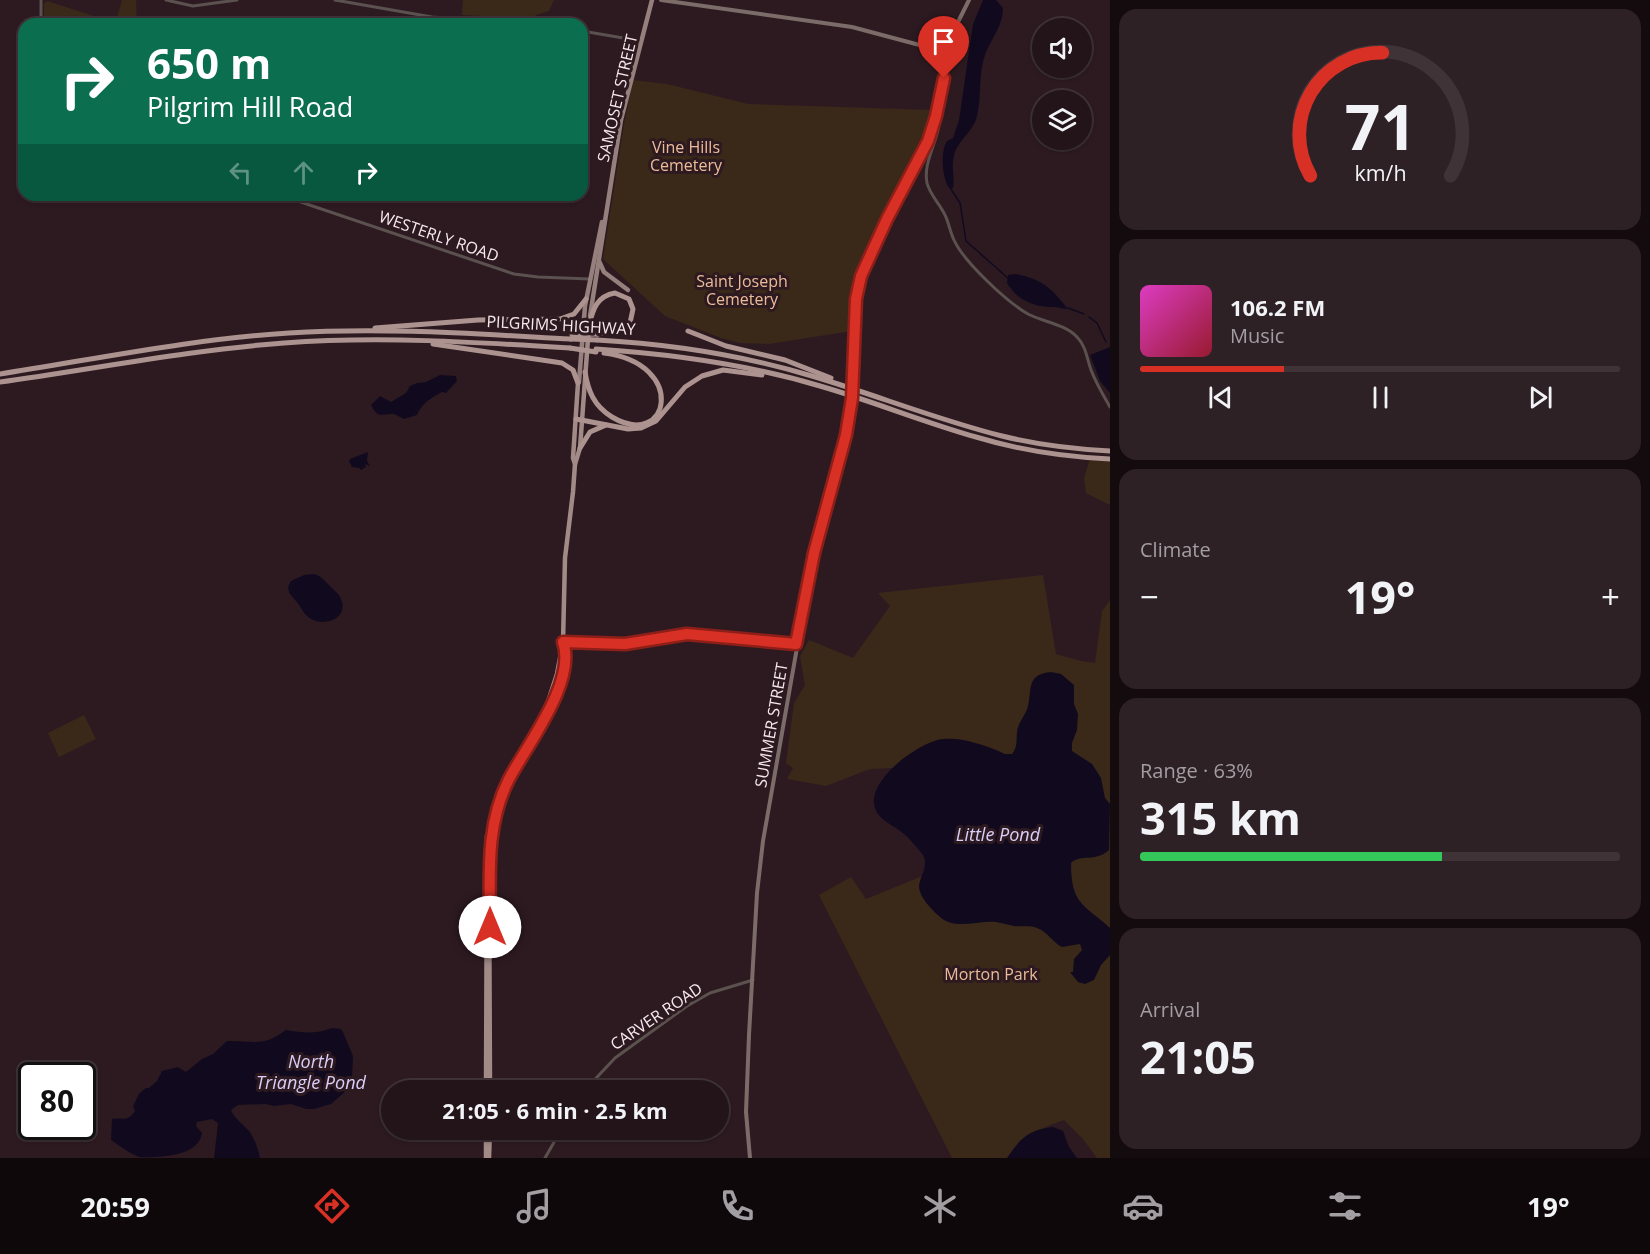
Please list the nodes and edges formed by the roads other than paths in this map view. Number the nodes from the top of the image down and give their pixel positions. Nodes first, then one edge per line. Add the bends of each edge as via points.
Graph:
1 (41, 0) edge
2 (166, 0) edge
3 (237, 0) edge
4 (335, 0) edge
5 (652, 0) edge
6 (661, 0) edge
7 (969, 0) edge
8 (40, 18) edge
9 (447, 18) edge
10 (588, 32) edge
11 (641, 41) junction
12 (946, 50) junction
13 (939, 108) junction
14 (298, 201) edge
15 (608, 202) junction
16 (598, 259) junction
17 (592, 279) junction
18 (628, 290) dead end
19 (586, 298) junction
20 (589, 325) junction
21 (366, 331) junction
22 (688, 331) dead end
23 (597, 337) junction
24 (404, 340) junction
25 (596, 351) junction
26 (585, 372) junction
27 (0, 374) edge
28 (0, 382) edge
29 (579, 383) junction
30 (820, 386) junction
31 (846, 386) junction
32 (1110, 407) edge
33 (578, 420) junction
34 (612, 425) junction
35 (580, 448) junction
36 (1110, 451) edge
37 (1110, 459) edge
38 (575, 464) junction
39 (563, 642) junction
40 (796, 644) junction
41 (753, 980) junction
42 (488, 1080) edge
43 (594, 1080) edge
44 (488, 1140) edge
45 (555, 1140) edge
46 (488, 1158) edge
47 (545, 1158) edge
48 (750, 1158) edge

1 - 8 street
2 - 3 street via 193,6
4 - 9 street
5 - 11 main road, SAMOSET STREET
6 - 12 main road via 852,27
7 - 12 main road, SUMMER STREET
10 - 11 street
11 - 15 main road, SAMOSET STREET via 621,120
12 - 13 main road, SUMMER STREET
13 - 32 street via 939,131 927,181 946,216 954,242 972,265 1015,305 1077,337
13 - 40 main road, SUMMER STREET, bridge via 924,150 861,276 856,299 851,405 812,561
14 - 17 street, WESTERLY ROAD via 510,272
15 - 16 main road, SAMOSET STREET
15 - 17 main road, SAMOSET STREET
16 - 17 main road, SAMOSET STREET
16 - 18 main road via 604,272
17 - 19 main road, SAMOSET STREET
17 - 20 main road, SAMOSET STREET
19 - 21 highway via 574,314 560,319 478,320
19 - 29 main road, SAMOSET STREET
20 - 23 highway via 594,308 604,296 615,293 629,299 634,312 630,322
20 - 26 highway, SAMOSET STREET
21 - 23 highway, PILGRIMS HIGHWAY, bridge
21 - 27 highway, PILGRIMS HIGHWAY via 245,337
22 - 31 highway via 726,346 784,360
23 - 31 highway, PILGRIMS HIGHWAY via 705,351
24 - 25 highway, PILGRIMS HIGHWAY, bridge
24 - 28 highway, PILGRIMS HIGHWAY via 254,345
24 - 29 highway via 562,363 574,371
25 - 26 highway via 625,358 652,374 662,395 658,412 639,425 616,419 592,397
25 - 30 highway, PILGRIMS HIGHWAY via 711,361
26 - 33 highway, SAMOSET STREET
29 - 33 highway, SAMOSET STREET
30 - 34 highway via 752,373 716,371 690,383 652,424 636,429
30 - 37 highway, PILGRIMS HIGHWAY via 995,442 1062,455
31 - 36 highway, PILGRIMS HIGHWAY via 1003,436
33 - 34 highway
33 - 35 highway, SAMOSET STREET
33 - 38 highway, SAMOSET STREET
34 - 35 highway via 592,430
35 - 38 highway, SAMOSET STREET
38 - 39 highway, SAMOSET STREET via 565,552
39 - 40 main road via 625,644 687,634
39 - 42 highway, SAMOSET STREET via 548,704 504,783 488,831
40 - 41 main road, SUMMER STREET via 763,841
41 - 43 street, CARVER ROAD via 710,993 687,1006 615,1058
41 - 48 main road, SUMMER STREET via 746,1112
44 - 46 highway
45 - 47 street

